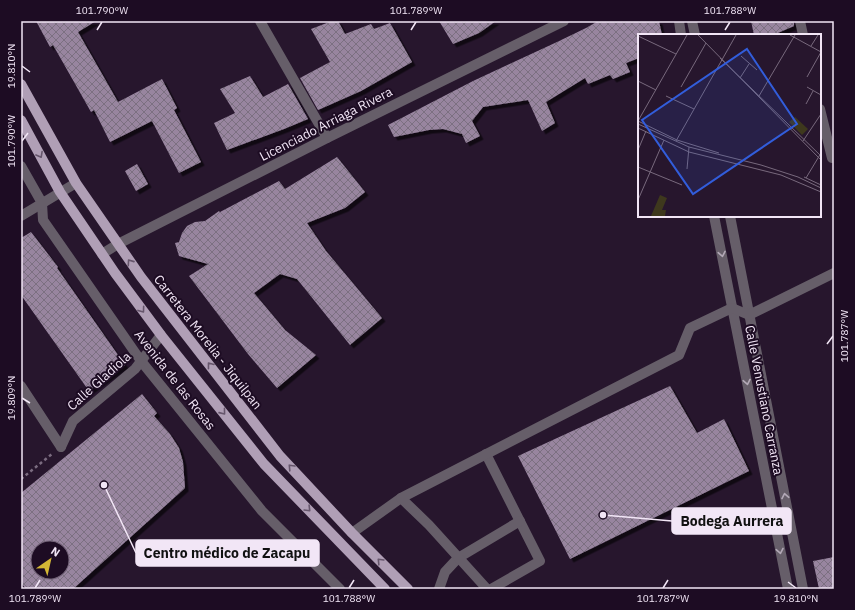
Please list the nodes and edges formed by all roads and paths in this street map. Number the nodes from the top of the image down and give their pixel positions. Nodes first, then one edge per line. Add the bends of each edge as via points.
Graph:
1 (260, 21) edge
2 (564, 21) edge
3 (679, 21) edge
4 (692, 21) edge
5 (800, 21) edge
6 (681, 34) edge
7 (694, 34) edge
8 (803, 34) edge
9 (21, 84) edge
10 (821, 113) edge
11 (21, 120) edge
12 (327, 138) junction
13 (832, 158) dead end
14 (21, 166) edge
15 (76, 183) junction
16 (60, 192) junction
17 (42, 203) junction
18 (21, 216) edge
19 (714, 217) edge
20 (730, 217) edge
21 (118, 244) junction
22 (102, 254) junction
23 (834, 273) edge
24 (732, 308) junction
25 (749, 315) junction
26 (161, 335) junction
27 (141, 361) junction
28 (21, 386) edge
29 (61, 447) junction
30 (486, 454) junction
31 (21, 479) edge
32 (401, 498) junction
33 (520, 521) junction
34 (352, 533) junction
35 (458, 558) junction
36 (340, 589) edge
37 (385, 589) edge
38 (408, 589) edge
39 (439, 589) edge
40 (487, 589) edge
41 (491, 589) edge
42 (788, 589) edge
43 (803, 589) edge

1 - 12 street
2 - 12 street, Licenciado Arriaga Rivera
3 - 6 street
4 - 7 street
5 - 8 street
9 - 15 main road, Carretera Morelia - Jiquilpan
10 - 13 street
11 -> 16 main road
12 - 21 street, Licenciado Arriaga Rivera
14 - 17 street, Avenida de las Rosas
15 - 16 street
15 - 21 main road, Carretera Morelia - Jiquilpan
16 - 17 street
16 - 22 main road
17 - 18 street
17 - 27 street, Avenida de las Rosas via 43,220
19 -> 24 street, Calle Venustiano Carranza
20 - 25 street, Calle Venustiano Carranza
21 - 22 street, Licenciado Arriaga Rivera
34 -> 21 main road, Carretera Morelia - Jiquilpan via 280,456
22 -> 26 main road
23 - 25 street
24 - 25 street
24 - 30 street via 690,328 679,355
24 -> 42 street, Calle Venustiano Carranza
43 -> 25 street, Calle Venustiano Carranza
26 - 27 street, Calle Gladiola
26 -> 37 main road via 264,464
27 - 29 street, Calle Gladiola via 73,422
27 - 36 street, Avenida de las Rosas via 262,511
28 - 29 street
29 - 31 path
30 - 32 street
30 - 33 street
32 - 34 street
32 - 35 street
33 - 35 street
33 - 41 street via 540,560
38 -> 34 main road, Carretera Morelia - Jiquilpan
35 - 39 street via 445,572
35 - 40 street

